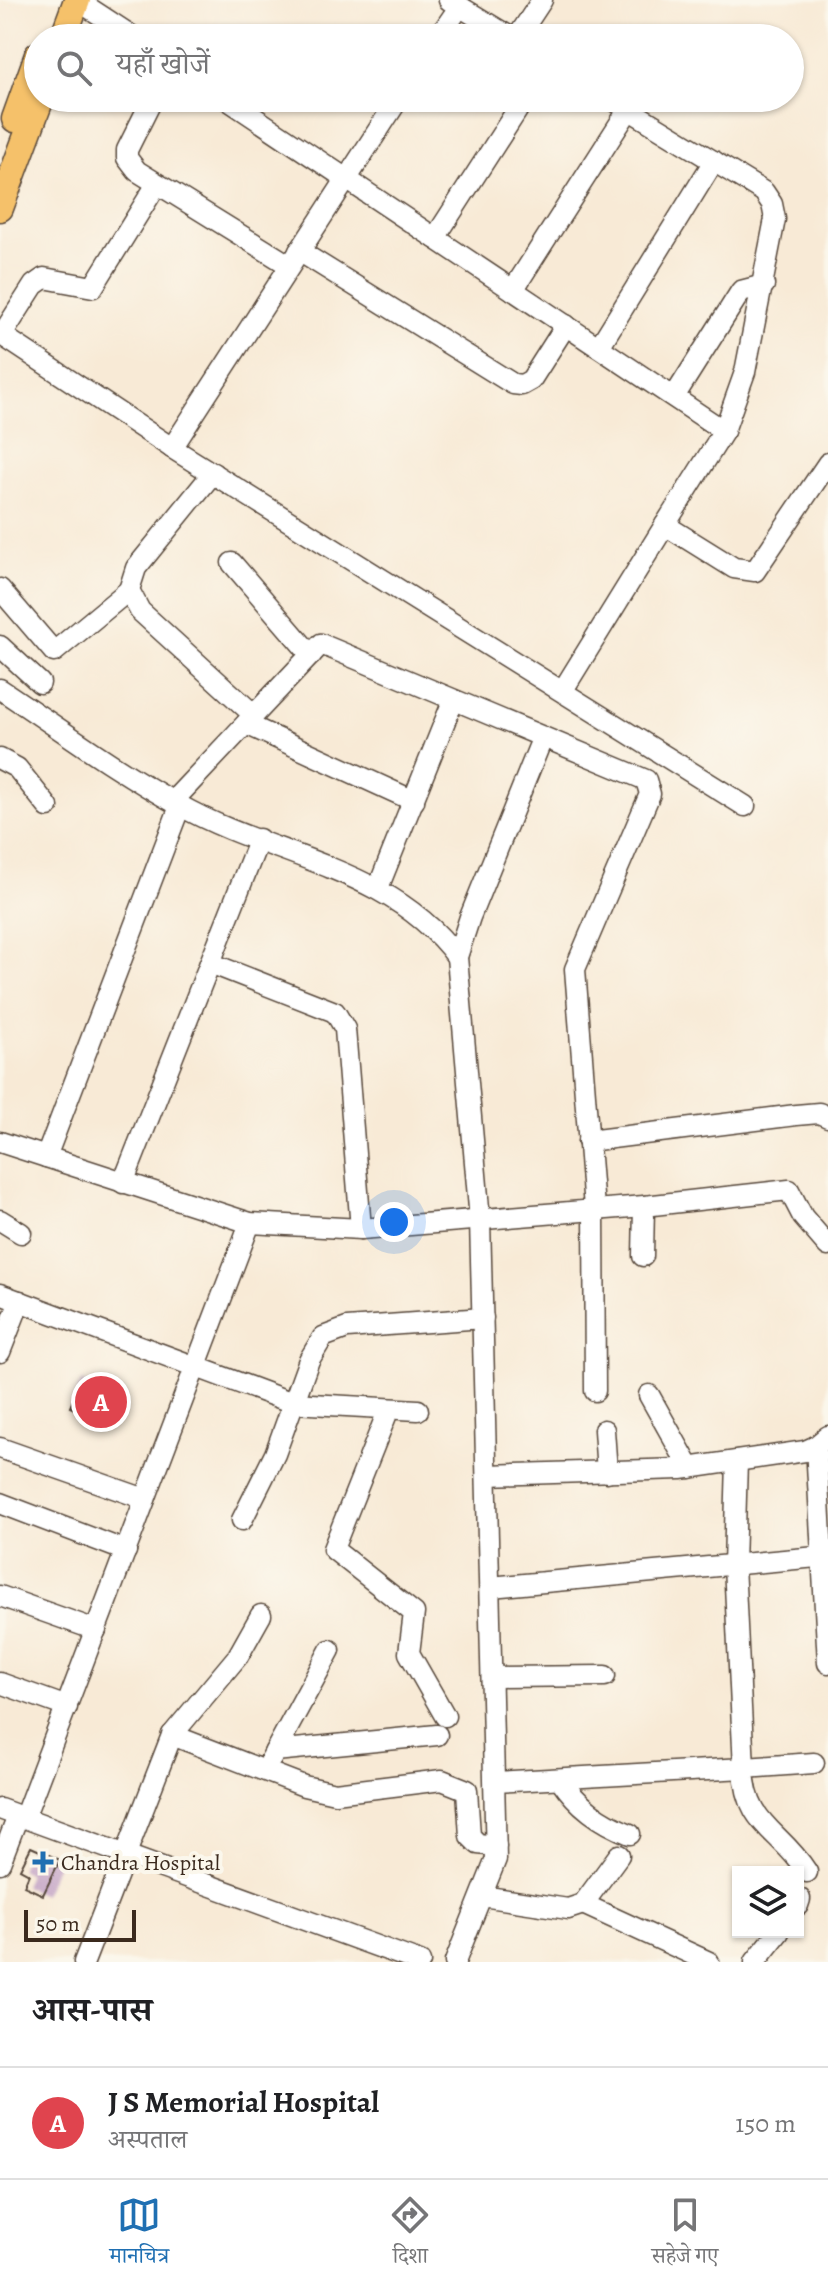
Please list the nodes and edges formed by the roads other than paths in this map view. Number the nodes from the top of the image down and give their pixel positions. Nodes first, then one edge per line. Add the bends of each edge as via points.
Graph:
1 (58, 0) edge
2 (77, 0) edge
3 (542, 0) edge
4 (454, 3) edge
5 (49, 24) edge
6 (68, 24) edge
7 (114, 24) edge
8 (444, 24) edge
9 (491, 24) edge
10 (525, 24) edge
11 (24, 94) edge
12 (36, 112) edge
13 (145, 112) edge
14 (246, 112) edge
15 (390, 112) edge
16 (516, 112) edge
17 (627, 112) edge
18 (634, 112) edge
19 (0, 160) edge
20 (714, 161) junction
21 (345, 179) junction
22 (157, 184) junction
23 (0, 208) edge
24 (435, 238) junction
25 (294, 258) junction
26 (764, 285) junction
27 (513, 290) junction
28 (566, 325) junction
29 (1, 335) edge
30 (599, 347) junction
31 (674, 397) junction
32 (724, 431) junction
33 (172, 448) junction
34 (828, 463) edge
35 (213, 473) junction
36 (665, 525) junction
37 (232, 563) dead end
38 (0, 589) edge
39 (129, 590) junction
40 (0, 646) edge
41 (311, 655) junction
42 (40, 683) dead end
43 (0, 689) edge
44 (563, 690) junction
45 (453, 701) junction
46 (250, 720) junction
47 (542, 739) junction
48 (3, 767) edge
49 (414, 801) junction
50 (176, 804) junction
51 (745, 806) dead end
52 (48, 807) dead end
53 (259, 839) junction
54 (378, 888) junction
55 (457, 957) junction
56 (210, 963) junction
57 (828, 1117) edge
58 (588, 1141) junction
59 (0, 1142) edge
60 (46, 1157) junction
61 (123, 1183) junction
62 (644, 1206) junction
63 (594, 1208) junction
64 (0, 1220) edge
65 (480, 1220) junction
66 (250, 1223) junction
67 (361, 1229) junction
68 (21, 1233) dead end
69 (828, 1246) edge
70 (643, 1256) dead end
71 (10, 1297) edge
72 (483, 1318) junction
73 (0, 1352) edge
74 (196, 1366) junction
75 (595, 1391) dead end
76 (649, 1395) dead end
77 (293, 1403) junction
78 (418, 1410) dead end
79 (388, 1411) junction
80 (604, 1430) dead end
81 (822, 1441) edge
82 (0, 1448) edge
83 (737, 1461) junction
84 (690, 1468) junction
85 (607, 1472) junction
86 (487, 1475) junction
87 (145, 1499) junction
88 (0, 1503) edge
89 (242, 1520) dead end
90 (126, 1551) junction
91 (825, 1557) edge
92 (734, 1565) junction
93 (490, 1587) junction
94 (0, 1596) edge
95 (261, 1615) dead end
96 (96, 1630) junction
97 (330, 1650) dead end
98 (828, 1663) edge
99 (605, 1676) dead end
100 (492, 1677) junction
101 (0, 1683) edge
102 (67, 1707) junction
103 (172, 1735) junction
104 (270, 1760) junction
105 (814, 1763) dead end
106 (744, 1768) junction
107 (560, 1779) junction
108 (495, 1782) junction
109 (14, 1814) edge
110 (630, 1834) dead end
111 (496, 1846) junction
112 (125, 1855) junction
113 (619, 1855) dead end
114 (0, 1863) edge
115 (807, 1872) dead end
116 (482, 1896) junction
117 (583, 1904) junction
118 (774, 1938) edge
119 (84, 1962) edge
120 (420, 1962) edge
121 (455, 1962) edge
122 (709, 1962) edge
123 (755, 1962) edge

1 - 5 main road
2 - 6 main road
2 - 7 street
3 - 10 street
4 - 8 street
4 - 9 street
11 - 19 main road
12 - 23 main road
13 - 22 street via 129,142 127,158
14 - 21 street
15 - 21 street
16 - 24 street
17 - 27 street
18 - 20 street
20 - 26 street via 764,192 772,204 775,219
20 - 30 street
21 - 24 street
21 - 25 street
22 - 25 street
22 - 29 street via 93,287 44,278
24 - 27 street
25 - 28 street via 513,384 531,380
25 - 33 street
26 - 31 street via 741,291
26 - 32 street via 745,372
27 - 28 street
28 - 30 street
29 - 33 street
30 - 31 street
31 - 32 street
32 - 36 street
33 - 35 street
34 - 36 street via 755,571 734,568
35 - 39 street via 136,568
35 - 44 street
36 - 44 street
37 - 41 street
38 - 39 street via 54,652
39 - 46 street via 140,611
40 - 42 street
41 - 45 street via 321,644
41 - 46 street
43 - 50 street
44 - 51 street
45 - 47 street
45 - 49 street
46 - 49 street
46 - 50 street
47 - 55 street
47 - 58 street via 646,780 650,794 575,969
48 - 52 street via 17,768
49 - 54 street
50 - 53 street
50 - 60 street
53 - 54 street
53 - 56 street
54 - 55 street via 440,933
55 - 65 street
56 - 61 street
56 - 67 street via 335,1012 345,1029
57 - 58 street via 819,1113
58 - 63 street
59 - 60 street
60 - 61 street
61 - 66 street
62 - 63 street
62 - 69 street via 789,1190
62 - 70 street
63 - 65 street
63 - 75 street
64 - 68 street
65 - 67 street
65 - 72 street
66 - 67 street
66 - 74 street
71 - 73 street
71 - 74 street
72 - 77 street via 347,1328 323,1337
72 - 86 street
74 - 77 street
74 - 87 street
76 - 84 street
77 - 79 street
77 - 89 street
78 - 79 street
79 - 104 street via 333,1549 414,1613 409,1653 441,1725
80 - 85 street
81 - 83 street via 805,1451
81 - 91 street
82 - 87 street
83 - 84 street
83 - 92 street
84 - 85 street
85 - 86 street
86 - 93 street
87 - 90 street
88 - 90 street
90 - 96 street
91 - 92 street
91 - 98 street
92 - 93 street
92 - 106 street
93 - 100 street
94 - 96 street
95 - 103 street via 238,1656
96 - 102 street
97 - 104 street
99 - 100 street
100 - 108 street
101 - 102 street
102 - 109 street
103 - 104 street
103 - 112 street
104 - 111 street via 304,1786 335,1793 442,1780 459,1784 467,1790 470,1836 478,1844
105 - 106 street
106 - 107 street
106 - 115 street via 745,1795 756,1815
107 - 108 street
107 - 110 street via 574,1801
108 - 111 street
109 - 112 street
109 - 114 street
111 - 116 street
112 - 119 street
112 - 120 street
113 - 117 street
116 - 117 street via 568,1909
116 - 121 street
117 - 122 street
118 - 123 street

